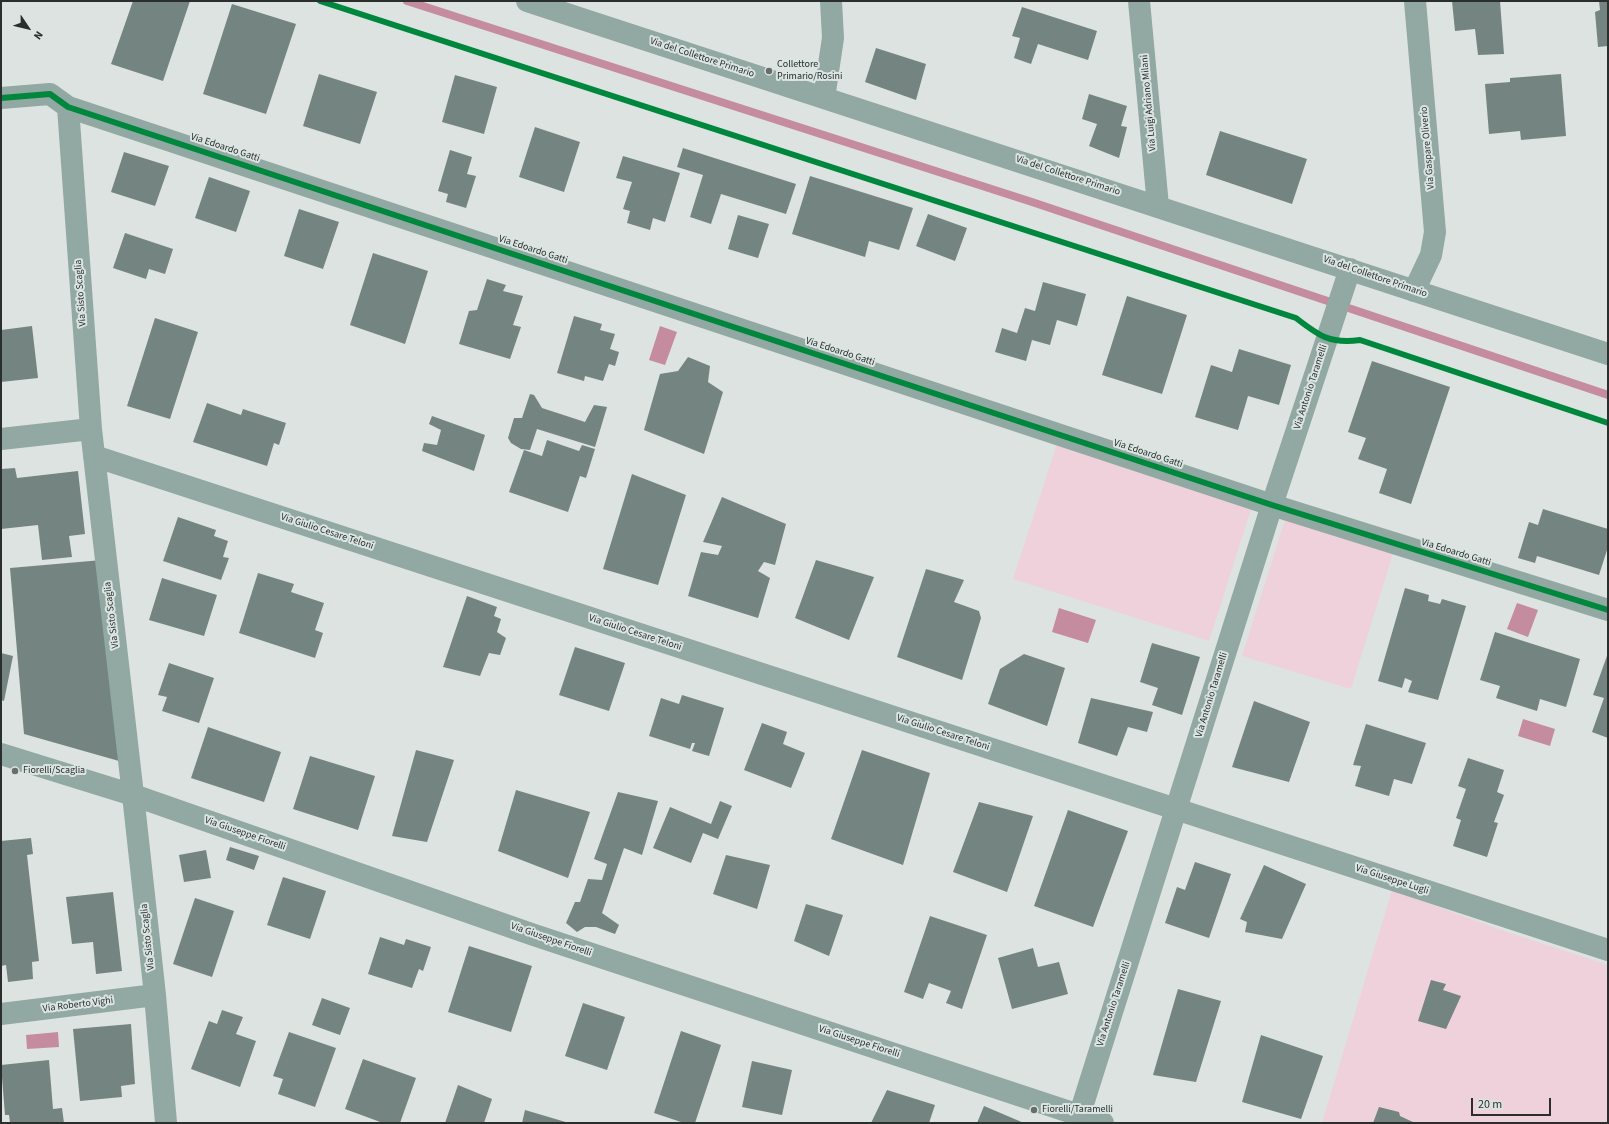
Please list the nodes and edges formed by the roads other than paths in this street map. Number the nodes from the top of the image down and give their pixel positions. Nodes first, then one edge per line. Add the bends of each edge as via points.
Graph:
1 (527, 1) edge
2 (831, 1) edge
3 (1139, 1) edge
4 (1415, 1) edge
5 (1, 98) edge
6 (824, 98) junction
7 (68, 107) junction
8 (1158, 206) junction
9 (1350, 269) junction
10 (1414, 291) junction
11 (1608, 354) edge
12 (91, 429) junction
13 (1, 439) edge
14 (94, 456) junction
15 (1272, 505) junction
16 (1608, 610) edge
17 (1, 754) edge
18 (133, 795) junction
19 (1176, 810) junction
20 (1608, 950) edge
21 (155, 995) junction
22 (1, 1014) edge
23 (1078, 1119) edge
24 (166, 1123) edge
25 (1103, 1123) edge

1 - 6 street, Via del Collettore Primario
2 - 6 street via 833,38
3 - 8 street, Via Luigi Adriano Milani
4 - 10 street, Via Gaspare Oliverio via 1435,232 1429,261
5 - 7 street, Via Edoardo Gatti via 50,94
6 - 8 street, Via del Collettore Primario
7 - 12 street, Via Sisto Scaglia
7 - 15 street, Via Edoardo Gatti
8 - 9 street, Via del Collettore Primario
9 - 10 street, Via del Collettore Primario
9 - 15 street, Via Antonio Taramelli
10 - 11 street, Via del Collettore Primario
12 - 13 street
12 - 14 street, Via Sisto Scaglia
14 - 18 street, Via Sisto Scaglia
14 - 19 street, Via Giulio Cesare Teloni
15 - 16 street, Via Edoardo Gatti
15 - 19 street, Via Antonio Taramelli
17 - 18 street, Via Giuseppe Fiorelli
18 - 21 street, Via Sisto Scaglia
18 - 23 street, Via Giuseppe Fiorelli via 534,935
19 - 20 street, Via Giuseppe Lugli
19 - 23 street, Via Antonio Taramelli
21 - 22 street, Via Roberto Vighi
21 - 24 street, Via Sisto Scaglia
23 - 25 street, Via Giuseppe Fiorelli

